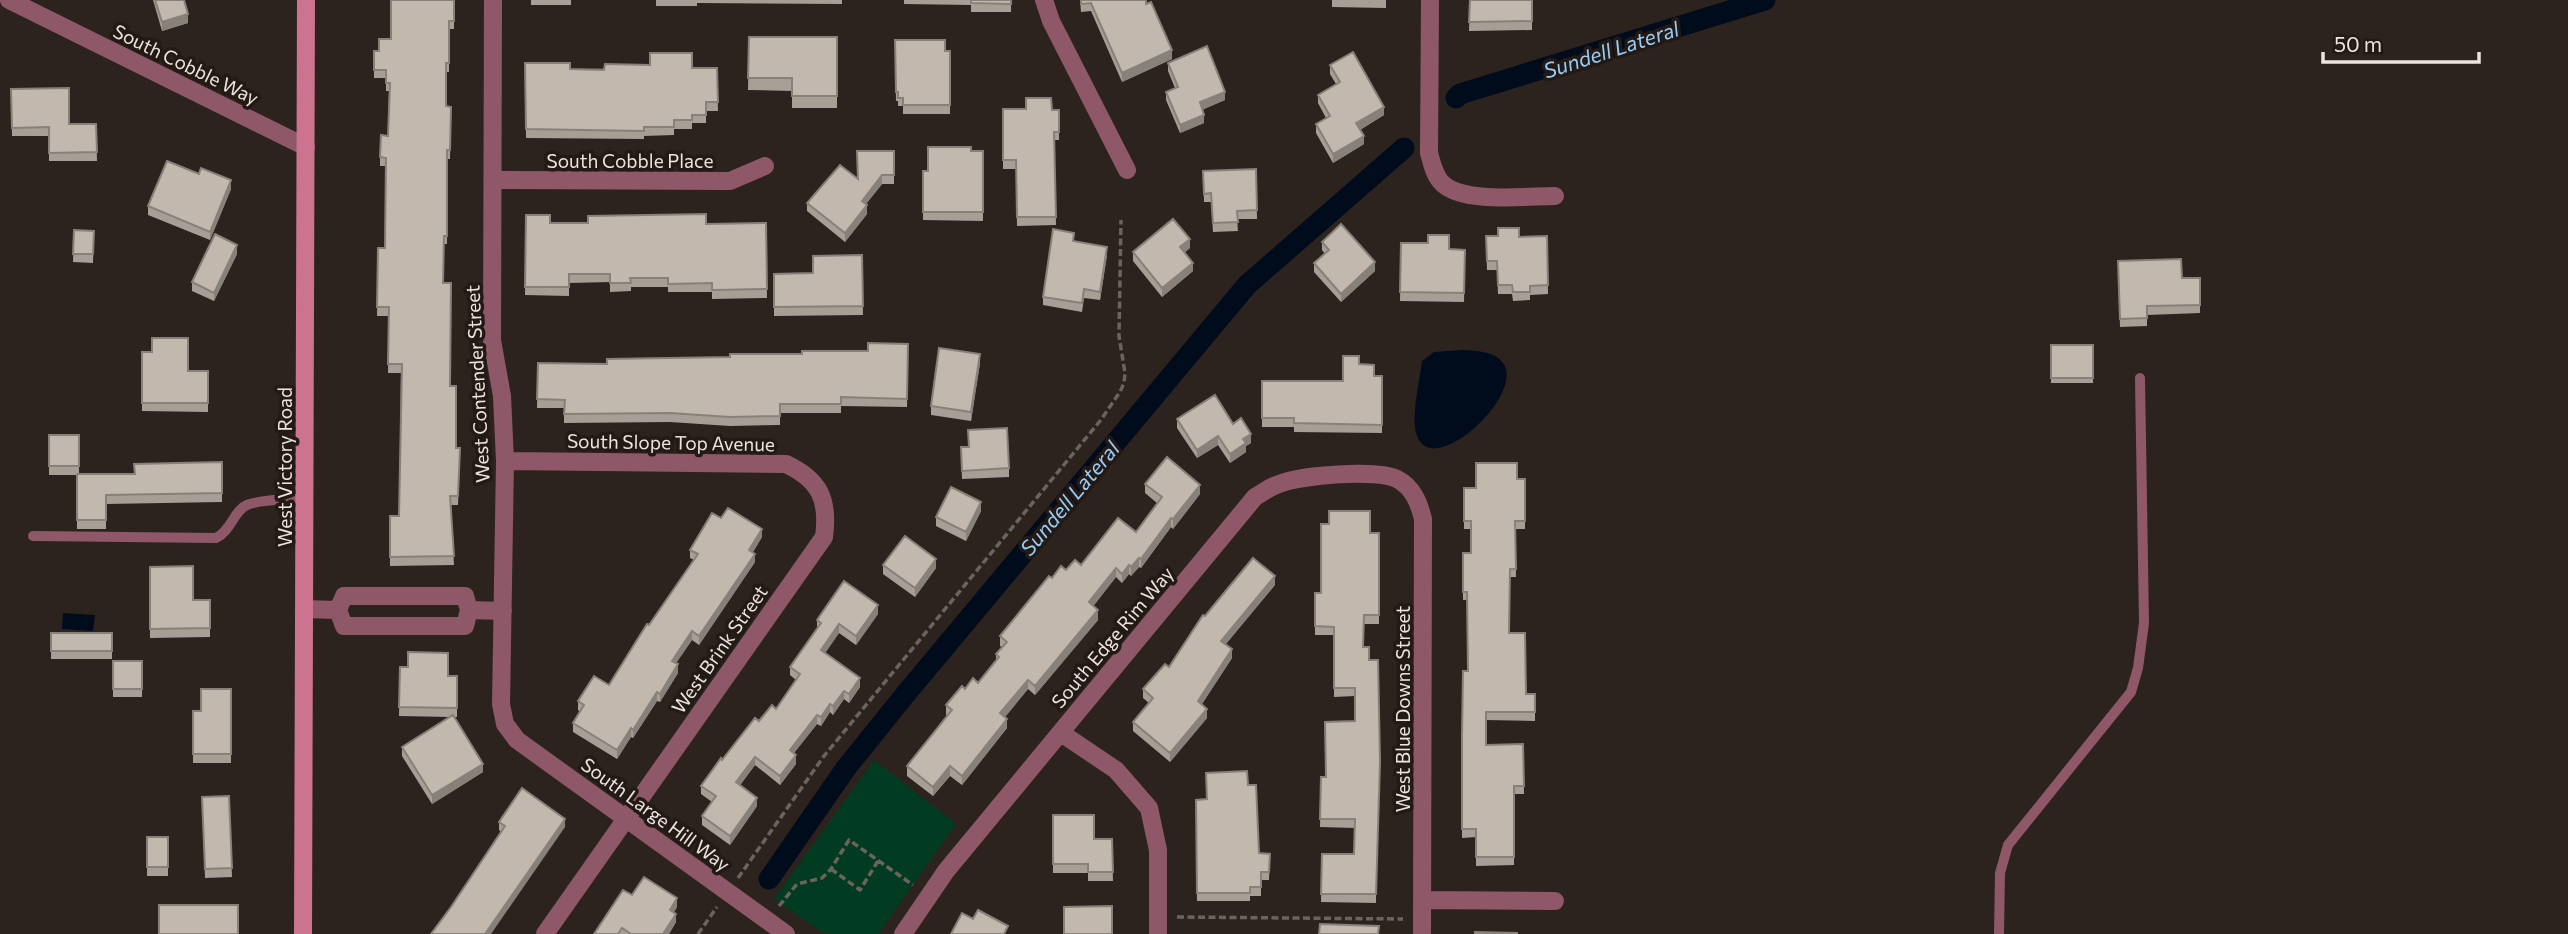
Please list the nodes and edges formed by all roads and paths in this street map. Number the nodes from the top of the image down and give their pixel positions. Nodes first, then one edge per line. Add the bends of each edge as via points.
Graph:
1 (9, 0) edge
2 (306, 0) edge
3 (493, 0) edge
4 (1044, 0) edge
5 (1430, 0) edge
6 (306, 147) junction
7 (765, 166) dead end
8 (1127, 170) dead end
9 (492, 180) junction
10 (1555, 196) dead end
11 (1121, 220) dead end
12 (2140, 378) dead end
13 (505, 461) junction
14 (1409, 488) joint
15 (823, 497) joint
16 (305, 498) junction
17 (33, 536) dead end
18 (304, 609) junction
19 (338, 610) junction
20 (469, 610) junction
21 (503, 611) junction
22 (505, 724) joint
23 (1061, 733) junction
24 (625, 818) junction
25 (878, 861) junction
26 (831, 869) junction
27 (915, 887) dead end
28 (728, 892) junction
29 (1422, 900) junction
30 (1555, 901) dead end
31 (779, 906) dead end
32 (1177, 917) dead end
33 (1403, 919) dead end
34 (303, 934) edge
35 (545, 934) edge
36 (698, 934) edge
37 (786, 934) edge
38 (903, 934) edge
39 (1158, 934) edge
40 (1422, 934) edge
41 (1998, 934) edge

1 - 6 street, South Cobble Way
2 - 6 main road, West Victory Road
3 - 9 street, West Contender Street
4 - 8 street
5 - 10 street via 1429,153 1433,169 1442,183 1474,196
6 - 16 main road, West Victory Road
7 - 9 street, South Cobble Place via 730,181
9 - 13 street, West Contender Street via 492,340 502,396
11 - 28 path via 1119,336 1125,373 1120,392 824,756
12 - 41 lane via 2144,622 2132,692 2008,845 2000,873
13 - 15 street, South Slope Top Avenue via 786,464 800,470
13 - 21 street, West Contender Street
14 - 23 street, South Edge Rim Way via 1387,475 1310,475 1255,497
14 - 29 street, West Blue Downs Street via 1423,519
15 - 24 street, West Brink Street via 827,516 824,537
16 - 17 lane via 247,505 228,531 216,538
16 - 18 main road, West Victory Road
18 - 19 street
18 - 34 main road, West Victory Road
19 - 20 street via 344,596 465,596
19 - 20 street via 344,626 465,626
20 - 21 street
21 - 22 street, West Contender Street
22 - 24 street, South Large Hill Way via 517,740
23 - 38 street, South Edge Rim Way via 946,871
23 - 39 street via 1116,770 1149,808 1158,850
24 - 28 street, South Large Hill Way
24 - 35 street, West Brink Street
25 - 26 path via 860,890
25 - 26 path via 849,840
25 - 27 path
26 - 31 path via 822,878 797,884
28 - 36 path
28 - 37 street, South Large Hill Way
29 - 30 street
29 - 40 street, West Blue Downs Street
32 - 33 path

